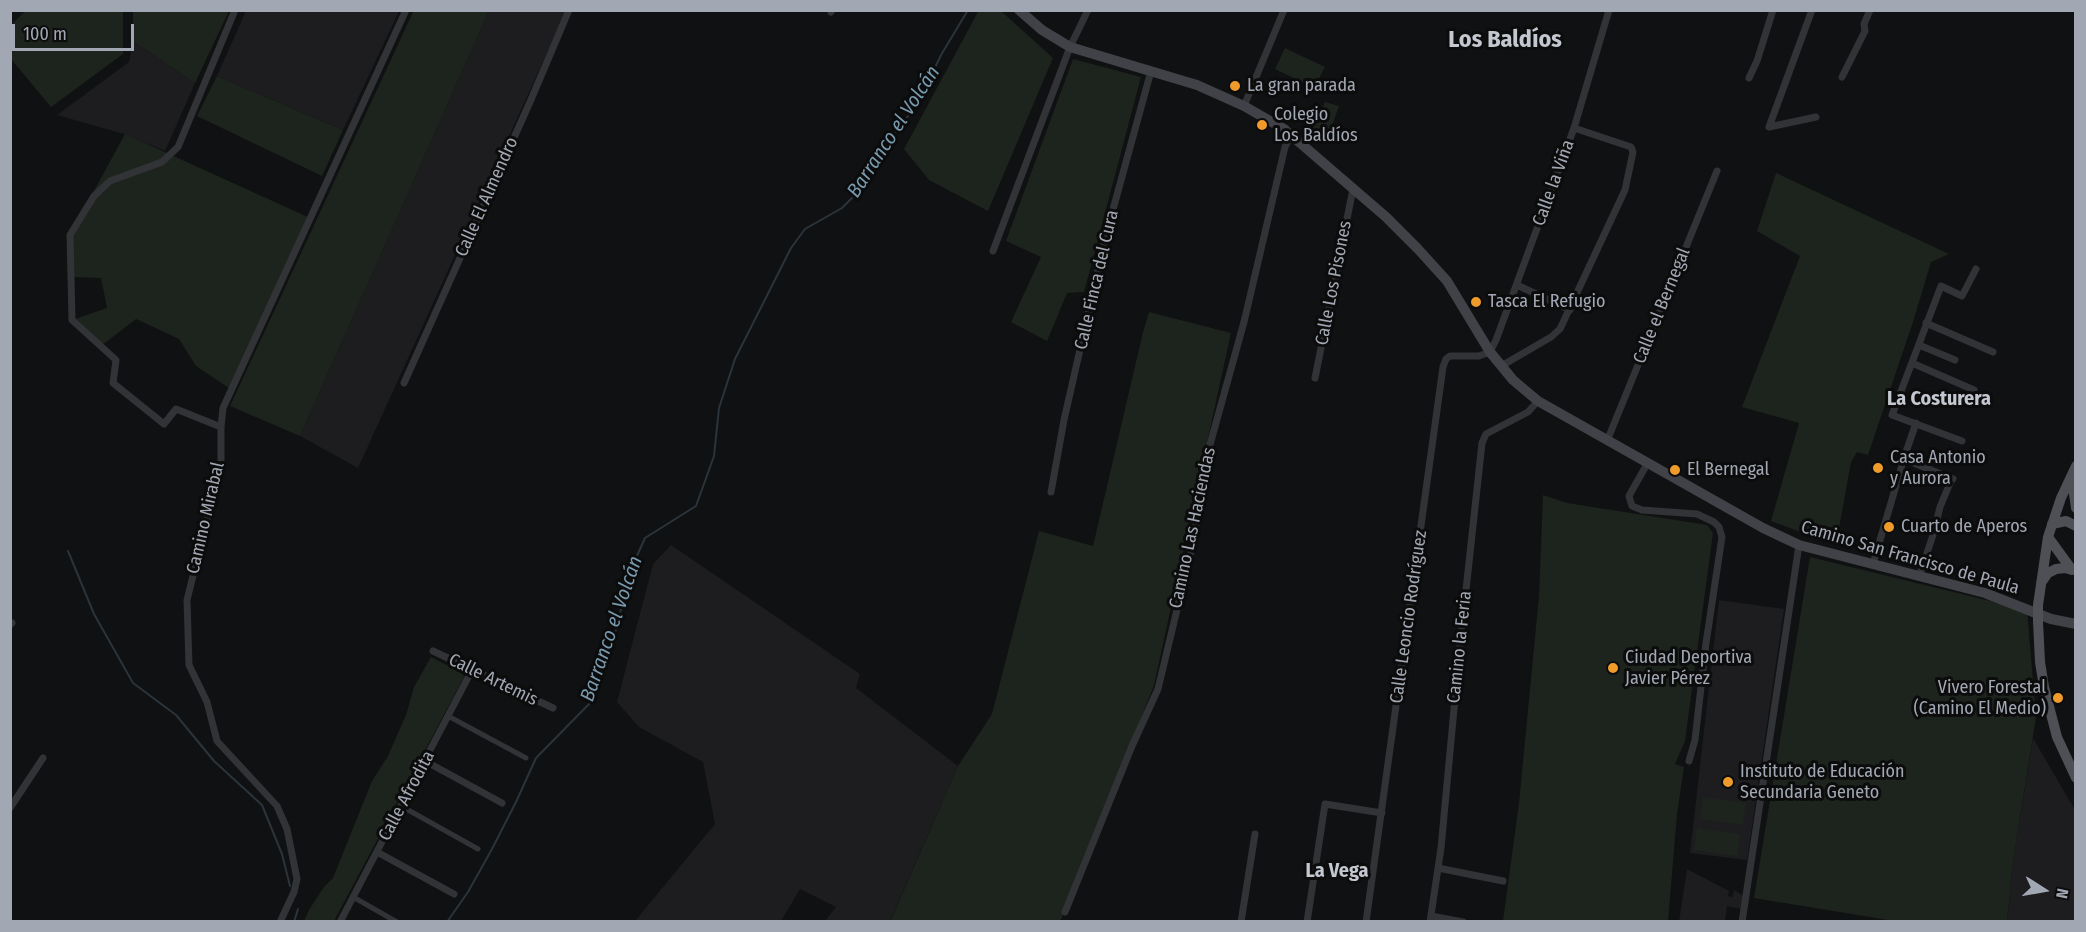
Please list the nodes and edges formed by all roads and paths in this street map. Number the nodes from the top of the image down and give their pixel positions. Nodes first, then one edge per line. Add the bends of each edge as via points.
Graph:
1 (235, 10) edge
2 (406, 10) edge
3 (569, 10) edge
4 (1019, 10) edge
5 (1088, 10) edge
6 (1284, 10) edge
7 (1609, 10) edge
8 (1773, 10) edge
9 (1812, 10) edge
10 (1870, 10) edge
11 (1070, 47) junction
12 (1151, 70) junction
13 (1842, 77) dead end
14 (1749, 78) dead end
15 (1244, 106) junction
16 (1816, 117) dead end
17 (1574, 128) junction
18 (1291, 135) junction
19 (1718, 171) dead end
20 (1353, 189) junction
21 (993, 251) dead end
22 (1976, 269) dead end
23 (1517, 285) junction
24 (1570, 310) junction
25 (1926, 323) junction
26 (1919, 345) junction
27 (1491, 352) junction
28 (1993, 352) dead end
29 (1955, 360) dead end
30 (1912, 363) junction
31 (1503, 365) junction
32 (1315, 378) dead end
33 (404, 383) dead end
34 (1974, 390) dead end
35 (1538, 401) junction
36 (1916, 423) junction
37 (220, 427) junction
38 (1607, 441) junction
39 (1962, 441) dead end
40 (1904, 459) junction
41 (1647, 464) junction
42 (2074, 470) edge
43 (1051, 492) dead end
44 (2076, 508) edge
45 (2052, 524) junction
46 (2076, 525) edge
47 (2048, 537) junction
48 (1798, 545) junction
49 (1873, 564) junction
50 (2074, 572) edge
51 (1919, 577) junction
52 (2040, 583) junction
53 (2076, 624) edge
54 (433, 651) dead end
55 (472, 670) junction
56 (553, 708) dead end
57 (448, 716) junction
58 (43, 758) dead end
59 (526, 758) dead end
60 (425, 761) junction
61 (1689, 761) dead end
62 (2076, 778) edge
63 (502, 803) dead end
64 (401, 806) junction
65 (10, 808) edge
66 (1382, 813) junction
67 (1254, 834) dead end
68 (478, 849) dead end
69 (377, 852) junction
70 (1438, 868) junction
71 (1503, 881) dead end
72 (454, 894) dead end
73 (353, 897) junction
74 (1065, 912) dead end
75 (1430, 919) edge
76 (280, 921) edge
77 (340, 921) edge
78 (398, 921) edge
79 (1241, 921) edge
80 (1307, 921) edge
81 (1366, 921) edge
82 (1462, 921) edge
83 (1742, 921) edge

1 - 37 street via 178,147 162,162 110,181 94,196 70,234 72,320 116,360 113,383 164,424 176,409
2 - 37 street, Camino Mirabal via 223,408
3 - 33 street, Calle El Almendro
4 - 11 main road, Camino San Francisco de Paula
5 - 11 street
6 - 15 street
7 - 17 street, Calle la Viña
8 - 14 street
9 - 16 street via 1769,126
10 - 13 street via 1865,31
11 - 12 main road, Camino San Francisco de Paula
11 - 21 street
12 - 15 main road, Camino San Francisco de Paula
12 - 43 street, Calle Finca del Cura via 1104,246
15 - 18 main road, Camino San Francisco de Paula
17 - 23 street, Calle la Viña
17 - 24 street via 1631,147 1634,152 1625,190
18 - 20 main road, Camino San Francisco de Paula
18 - 74 street, Camino Las Haciendas via 1201,477 1193,542 1158,688
19 - 38 street, Calle el Bernegal
20 - 27 main road, Camino San Francisco de Paula via 1386,217 1447,281
20 - 32 street, Calle Los Pisones
22 - 25 street via 1962,296 1941,286
23 - 24 street
23 - 27 street, Calle la Viña
24 - 31 street via 1551,337
25 - 26 street
25 - 28 street
26 - 29 street
26 - 30 street
27 - 31 main road, Camino San Francisco de Paula
27 - 66 street, Calle Leoncio Rodríguez via 1450,356 1443,366
30 - 34 street
30 - 36 street via 1892,415
31 - 35 main road, Camino San Francisco de Paula via 1513,380
35 - 38 main road, Camino San Francisco de Paula
35 - 70 street, Camino la Feria via 1528,412 1486,434 1482,442
36 - 39 street
36 - 40 street
37 - 76 street, Camino Mirabal via 221,463 187,600 189,665 207,702 217,741 277,806 287,829 297,879
38 - 41 main road, Camino San Francisco de Paula
40 - 49 street
40 - 51 street via 1952,481
41 - 48 main road, Camino San Francisco de Paula
41 - 61 street via 1629,496 1632,506 1697,514 1714,522 1722,537
42 - 44 main road
42 - 45 main road
45 - 46 main road via 2066,521
45 - 47 main road
47 - 50 main road
47 - 52 main road
48 - 49 main road, Camino San Francisco de Paula
48 - 83 street
49 - 51 main road, Camino San Francisco de Paula
50 - 52 main road via 2056,569
51 - 53 main road, Camino San Francisco de Paula via 1985,593 2050,619
52 - 62 main road, bridge via 2038,622 2044,687 2057,737
54 - 55 street, Calle Artemis
55 - 56 street, Calle Artemis
55 - 57 street, Calle Afrodita
57 - 59 street
57 - 60 street, Calle Afrodita
58 - 65 street
60 - 63 street
60 - 64 street, Calle Afrodita
64 - 68 street
64 - 69 street, Calle Afrodita
66 - 80 street via 1325,804
66 - 81 street, Calle Leoncio Rodríguez
67 - 79 street
69 - 72 street
69 - 73 street, Calle Afrodita
70 - 71 street
70 - 75 street, Camino la Feria
73 - 77 street, Calle Afrodita
73 - 78 street
75 - 82 street

